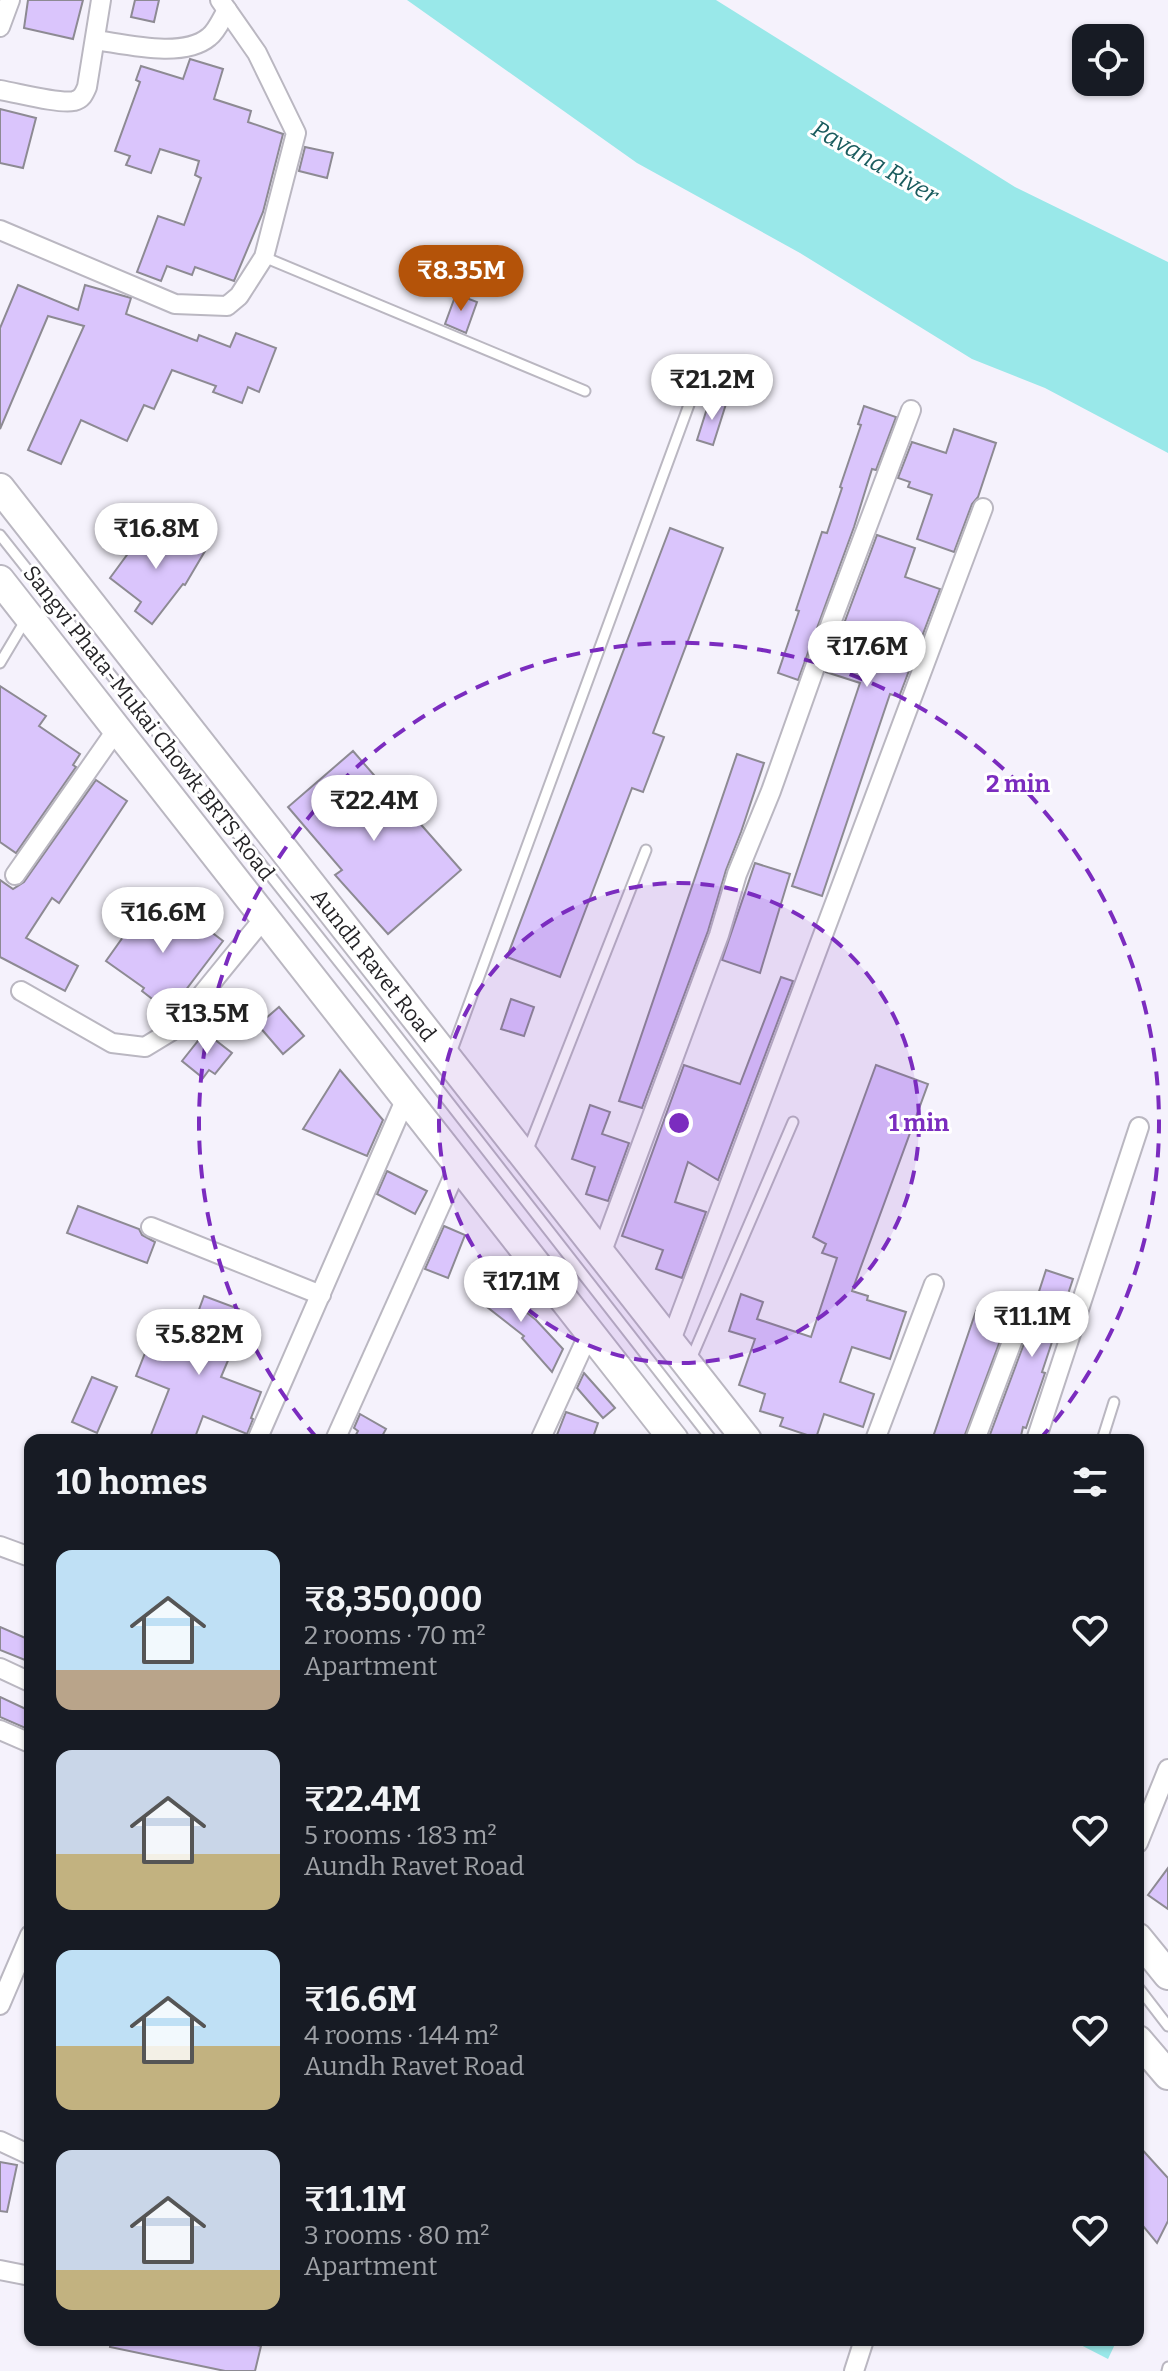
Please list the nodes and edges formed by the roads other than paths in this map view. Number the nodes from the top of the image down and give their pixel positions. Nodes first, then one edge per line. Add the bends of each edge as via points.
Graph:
1 (10, 0) edge
2 (101, 0) edge
3 (224, 5) edge
4 (0, 27) edge
5 (95, 40) junction
6 (0, 90) edge
7 (0, 230) edge
8 (264, 257) junction
9 (585, 391) dead end
10 (690, 402) dead end
11 (911, 410) dead end
12 (0, 488) edge
13 (983, 508) dead end
14 (0, 535) edge
15 (0, 580) edge
16 (28, 615) junction
17 (0, 663) edge
18 (117, 729) junction
19 (646, 850) dead end
20 (15, 875) dead end
21 (265, 917) junction
22 (21, 991) dead end
23 (448, 1060) junction
24 (406, 1098) junction
25 (793, 1122) dead end
26 (1139, 1127) dead end
27 (525, 1157) junction
28 (459, 1164) junction
29 (151, 1227) dead end
30 (601, 1254) junction
31 (934, 1284) dead end
32 (321, 1295) junction
33 (1021, 1318) dead end
34 (590, 1331) junction
35 (670, 1343) junction
36 (688, 1366) junction
37 (1114, 1402) dead end
38 (260, 1434) edge
39 (338, 1434) edge
40 (543, 1434) edge
41 (669, 1434) edge
42 (707, 1434) edge
43 (742, 1434) edge
44 (877, 1434) edge
45 (977, 1434) edge
46 (1038, 1434) edge
47 (1104, 1434) edge
48 (0, 1546) edge
49 (24, 1555) edge
50 (0, 1668) edge
51 (24, 1679) edge
52 (0, 1730) edge
53 (24, 1740) edge
54 (1168, 1769) edge
55 (1144, 1828) edge
56 (1144, 1945) edge
57 (24, 1949) edge
58 (1168, 1975) edge
59 (1144, 1995) edge
60 (0, 2005) edge
61 (1168, 2026) edge
62 (1144, 2047) edge
63 (1168, 2075) edge
64 (0, 2141) edge
65 (24, 2152) edge
66 (0, 2270) edge
67 (24, 2275) edge
68 (862, 2346) edge
69 (854, 2371) edge

1 - 4 street
2 - 5 street
3 - 5 street via 209,37 191,46 170,49
3 - 8 street via 257,53 296,133
5 - 6 street via 87,87 76,101
7 - 8 street via 175,304 192,306 227,306
8 - 9 lane
10 - 23 lane
11 - 30 street
12 - 23 main road, Aundh Ravet Road
13 - 35 street
14 - 42 lane, Sangvi Phata-Mukai Chowk BRTS Road
15 - 16 main road
16 - 17 lane
16 - 18 main road
18 - 20 street
18 - 21 main road
19 - 27 lane
21 - 22 street via 173,1030 145,1047 112,1043
21 - 24 main road
23 - 27 main road, Aundh Ravet Road
24 - 28 main road
24 - 32 street
25 - 36 lane
26 - 46 street
27 - 30 main road, Aundh Ravet Road
28 - 34 main road
28 - 39 street
29 - 32 street
30 - 35 main road, Aundh Ravet Road
31 - 44 street
32 - 38 street
33 - 45 street
34 - 40 street
34 - 41 main road
35 - 36 main road, Aundh Ravet Road
36 - 43 main road, Aundh Ravet Road
37 - 47 lane
48 - 49 street
50 - 51 street
52 - 53 street
54 - 55 street
56 - 58 main road
57 - 60 street
59 - 61 lane
62 - 63 main road
64 - 65 street
66 - 67 street
68 - 69 street

